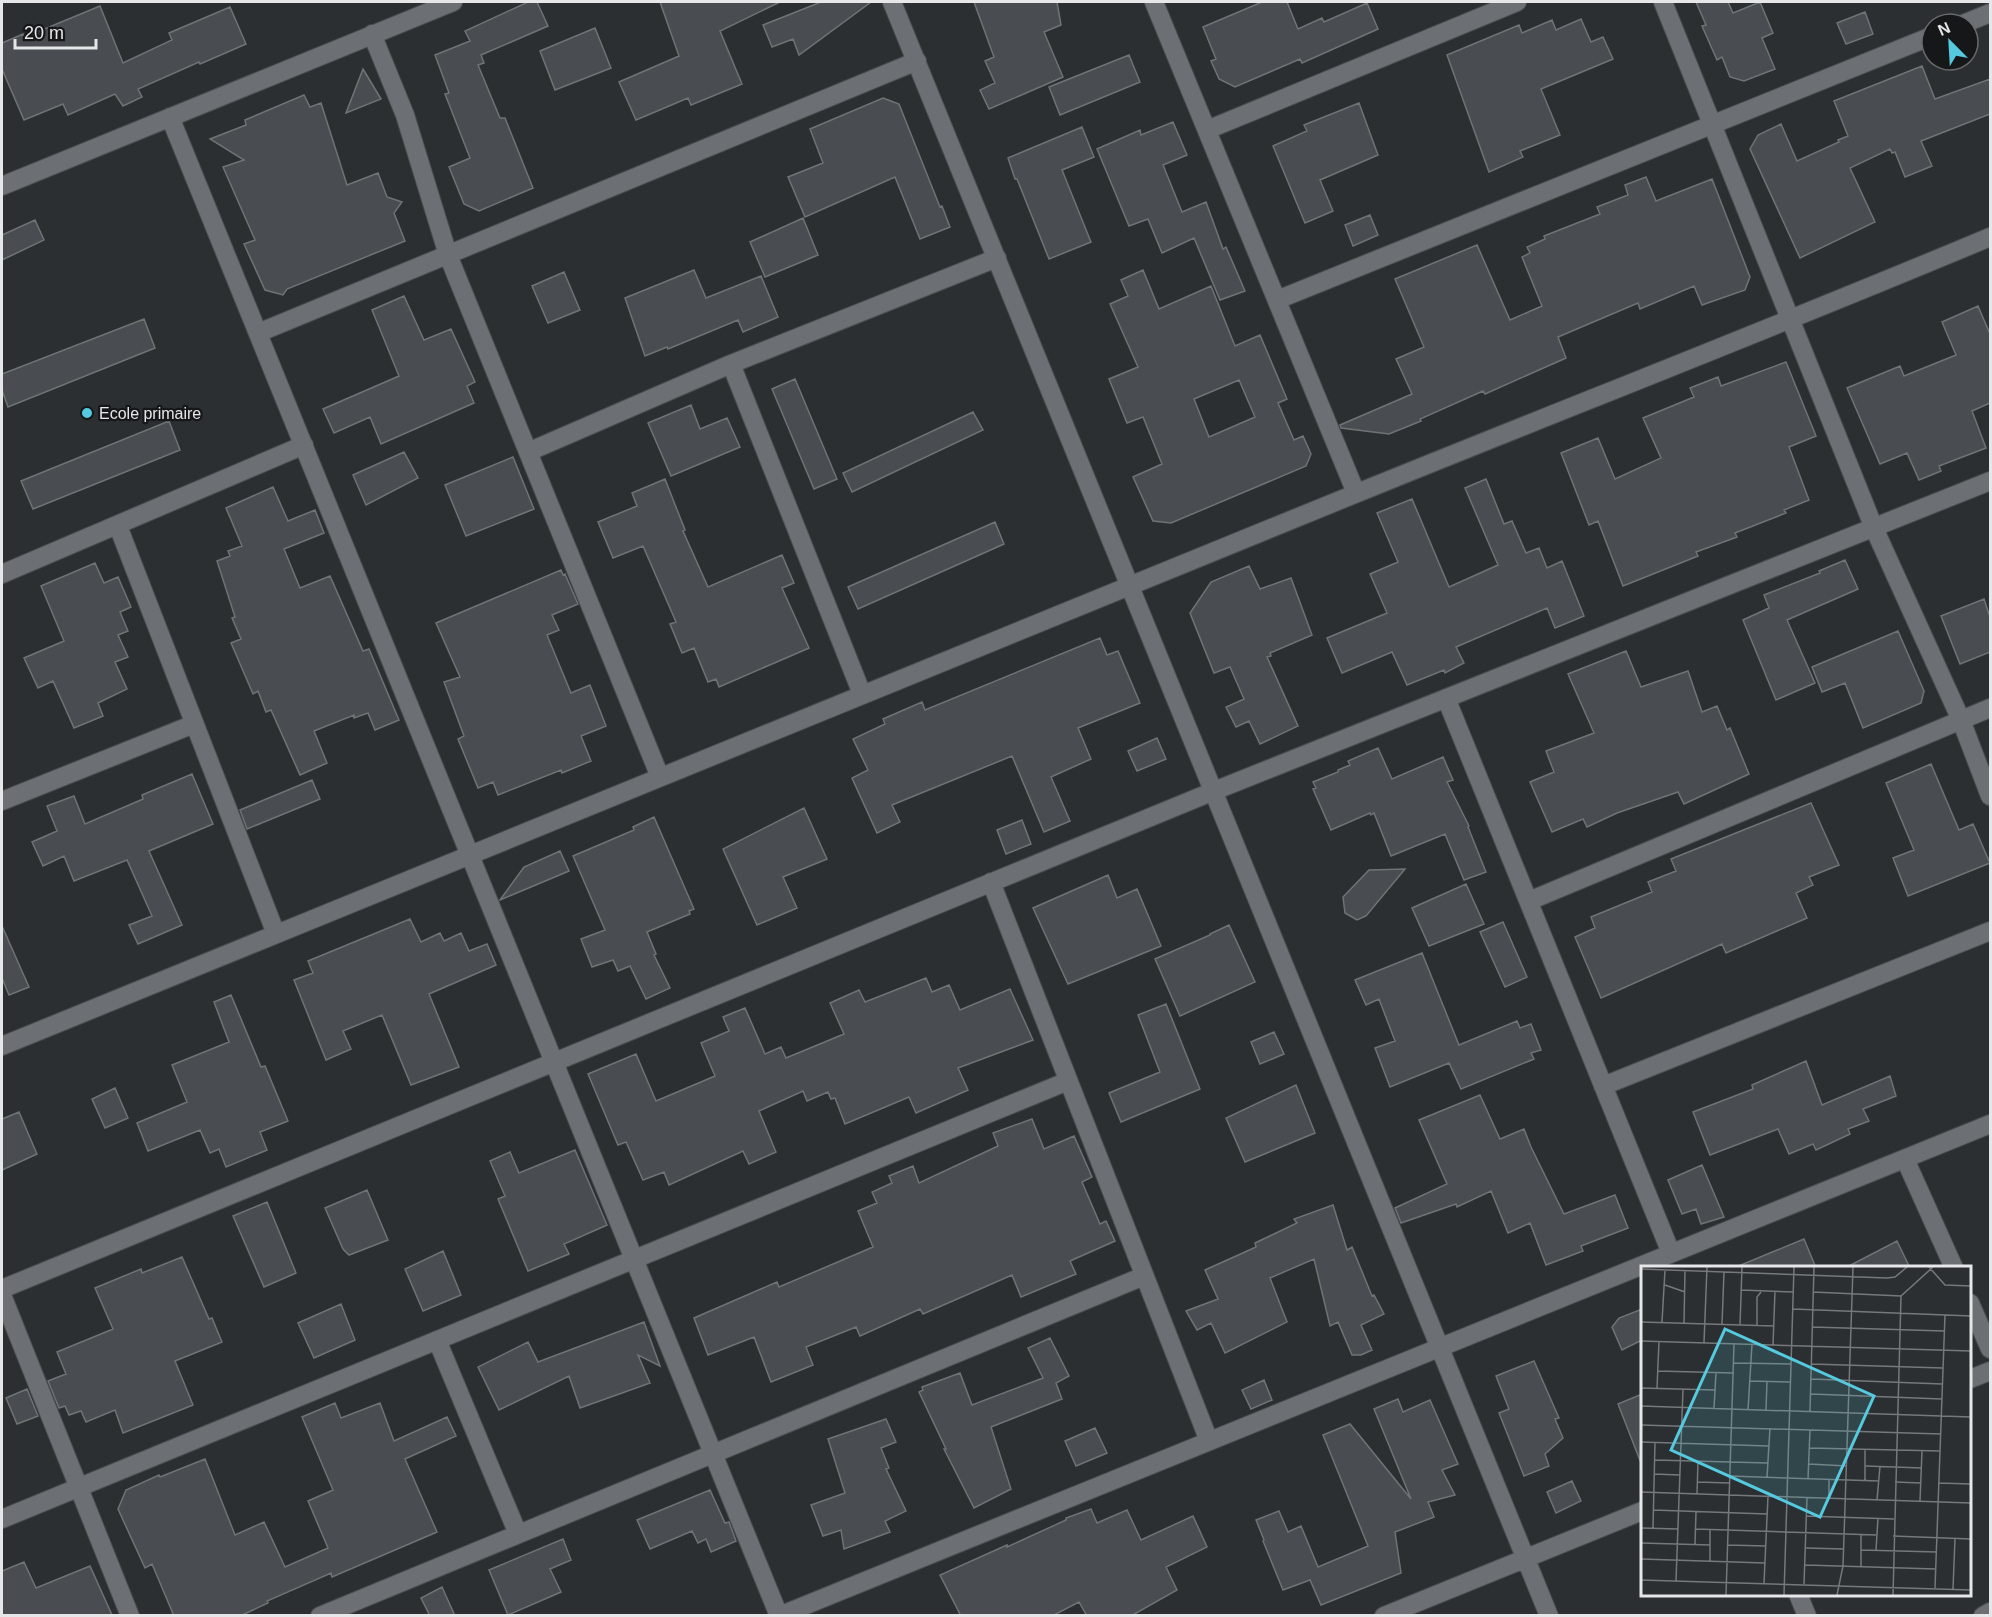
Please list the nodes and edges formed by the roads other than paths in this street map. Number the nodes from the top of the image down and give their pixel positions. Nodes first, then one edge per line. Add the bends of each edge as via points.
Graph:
1 (453, 2) edge
2 (892, 2) edge
3 (1154, 2) edge
4 (1517, 2) edge
5 (1663, 2) edge
6 (372, 34) junction
7 (1920, 41) edge
8 (916, 61) junction
9 (170, 117) junction
10 (1712, 124) junction
11 (1207, 130) junction
12 (2, 186) edge
13 (1990, 237) edge
14 (447, 255) junction
15 (997, 258) junction
16 (1277, 300) junction
17 (1791, 320) junction
18 (258, 333) junction
19 (731, 364) junction
20 (304, 445) junction
21 (528, 452) junction
22 (1990, 481) edge
23 (1356, 494) junction
24 (118, 526) junction
25 (1874, 528) junction
26 (2, 574) edge
27 (1131, 586) junction
28 (862, 694) junction
29 (1446, 698) junction
30 (1990, 708) edge
31 (1961, 720) junction
32 (194, 724) junction
33 (660, 777) junction
34 (1214, 791) junction
35 (1990, 796) edge
36 (2, 801) edge
37 (470, 855) junction
38 (991, 882) junction
39 (1529, 901) junction
40 (1990, 932) edge
41 (276, 934) junction
42 (2, 1046) edge
43 (554, 1062) junction
44 (1068, 1081) junction
45 (1604, 1086) junction
46 (1990, 1124) edge
47 (1905, 1159) junction
48 (1671, 1253) junction
49 (634, 1259) junction
50 (1953, 1266) edge
51 (1144, 1276) junction
52 (2, 1289) edge
53 (2, 1295) edge
54 (1971, 1305) edge
55 (437, 1340) junction
56 (1440, 1347) junction
57 (1990, 1349) edge
58 (1990, 1371) edge
59 (1971, 1379) edge
60 (1209, 1441) junction
61 (713, 1454) junction
62 (79, 1487) junction
63 (1641, 1511) edge
64 (2, 1519) edge
65 (518, 1534) junction
66 (1526, 1558) junction
67 (1799, 1596) edge
68 (357, 1609) edge
69 (1990, 1612) edge
70 (130, 1616) edge
71 (320, 1616) edge
72 (779, 1616) edge
73 (1384, 1616) edge
74 (1550, 1616) edge
75 (1807, 1616) edge
76 (1983, 1616) edge

1 - 6 street
2 - 8 street
3 - 11 street
4 - 11 street
5 - 10 street
6 - 9 street
6 - 14 street via 405,115
7 - 10 street
8 - 14 street
8 - 15 street
9 - 12 street
9 - 18 street
10 - 16 street
10 - 17 street
11 - 16 street
13 - 17 street
14 - 18 street
14 - 21 street
15 - 19 street
15 - 27 street
16 - 23 street
17 - 23 street
17 - 25 street
18 - 20 street
19 - 21 street
19 - 28 street
20 - 24 street
20 - 37 street
21 - 33 street
22 - 25 street
23 - 27 street
24 - 26 street
24 - 32 street
25 - 29 street
25 - 31 street
27 - 28 street
27 - 34 street
28 - 33 street
29 - 34 street
29 - 39 street
30 - 31 street
31 - 35 street
31 - 39 street
32 - 36 street
32 - 41 street
33 - 37 street
34 - 38 street
34 - 56 street
37 - 41 street
37 - 43 street
38 - 43 street
38 - 44 street
39 - 45 street
40 - 45 street
41 - 42 street
43 - 49 street
43 - 52 street
44 - 49 street
44 - 51 street
45 - 48 street
46 - 47 street
47 - 48 street
47 - 50 street
48 - 56 street
49 - 55 street
49 - 61 street
51 - 60 street
51 - 61 street
53 - 62 street
54 - 57 street
55 - 62 street
55 - 65 street
56 - 60 street
56 - 66 street
58 - 59 street
60 - 72 street
61 - 65 street
61 - 72 street
62 - 64 street
62 - 70 street
63 - 66 street
65 - 68 street
66 - 73 street
66 - 74 street
67 - 75 street
68 - 71 street
69 - 76 street

